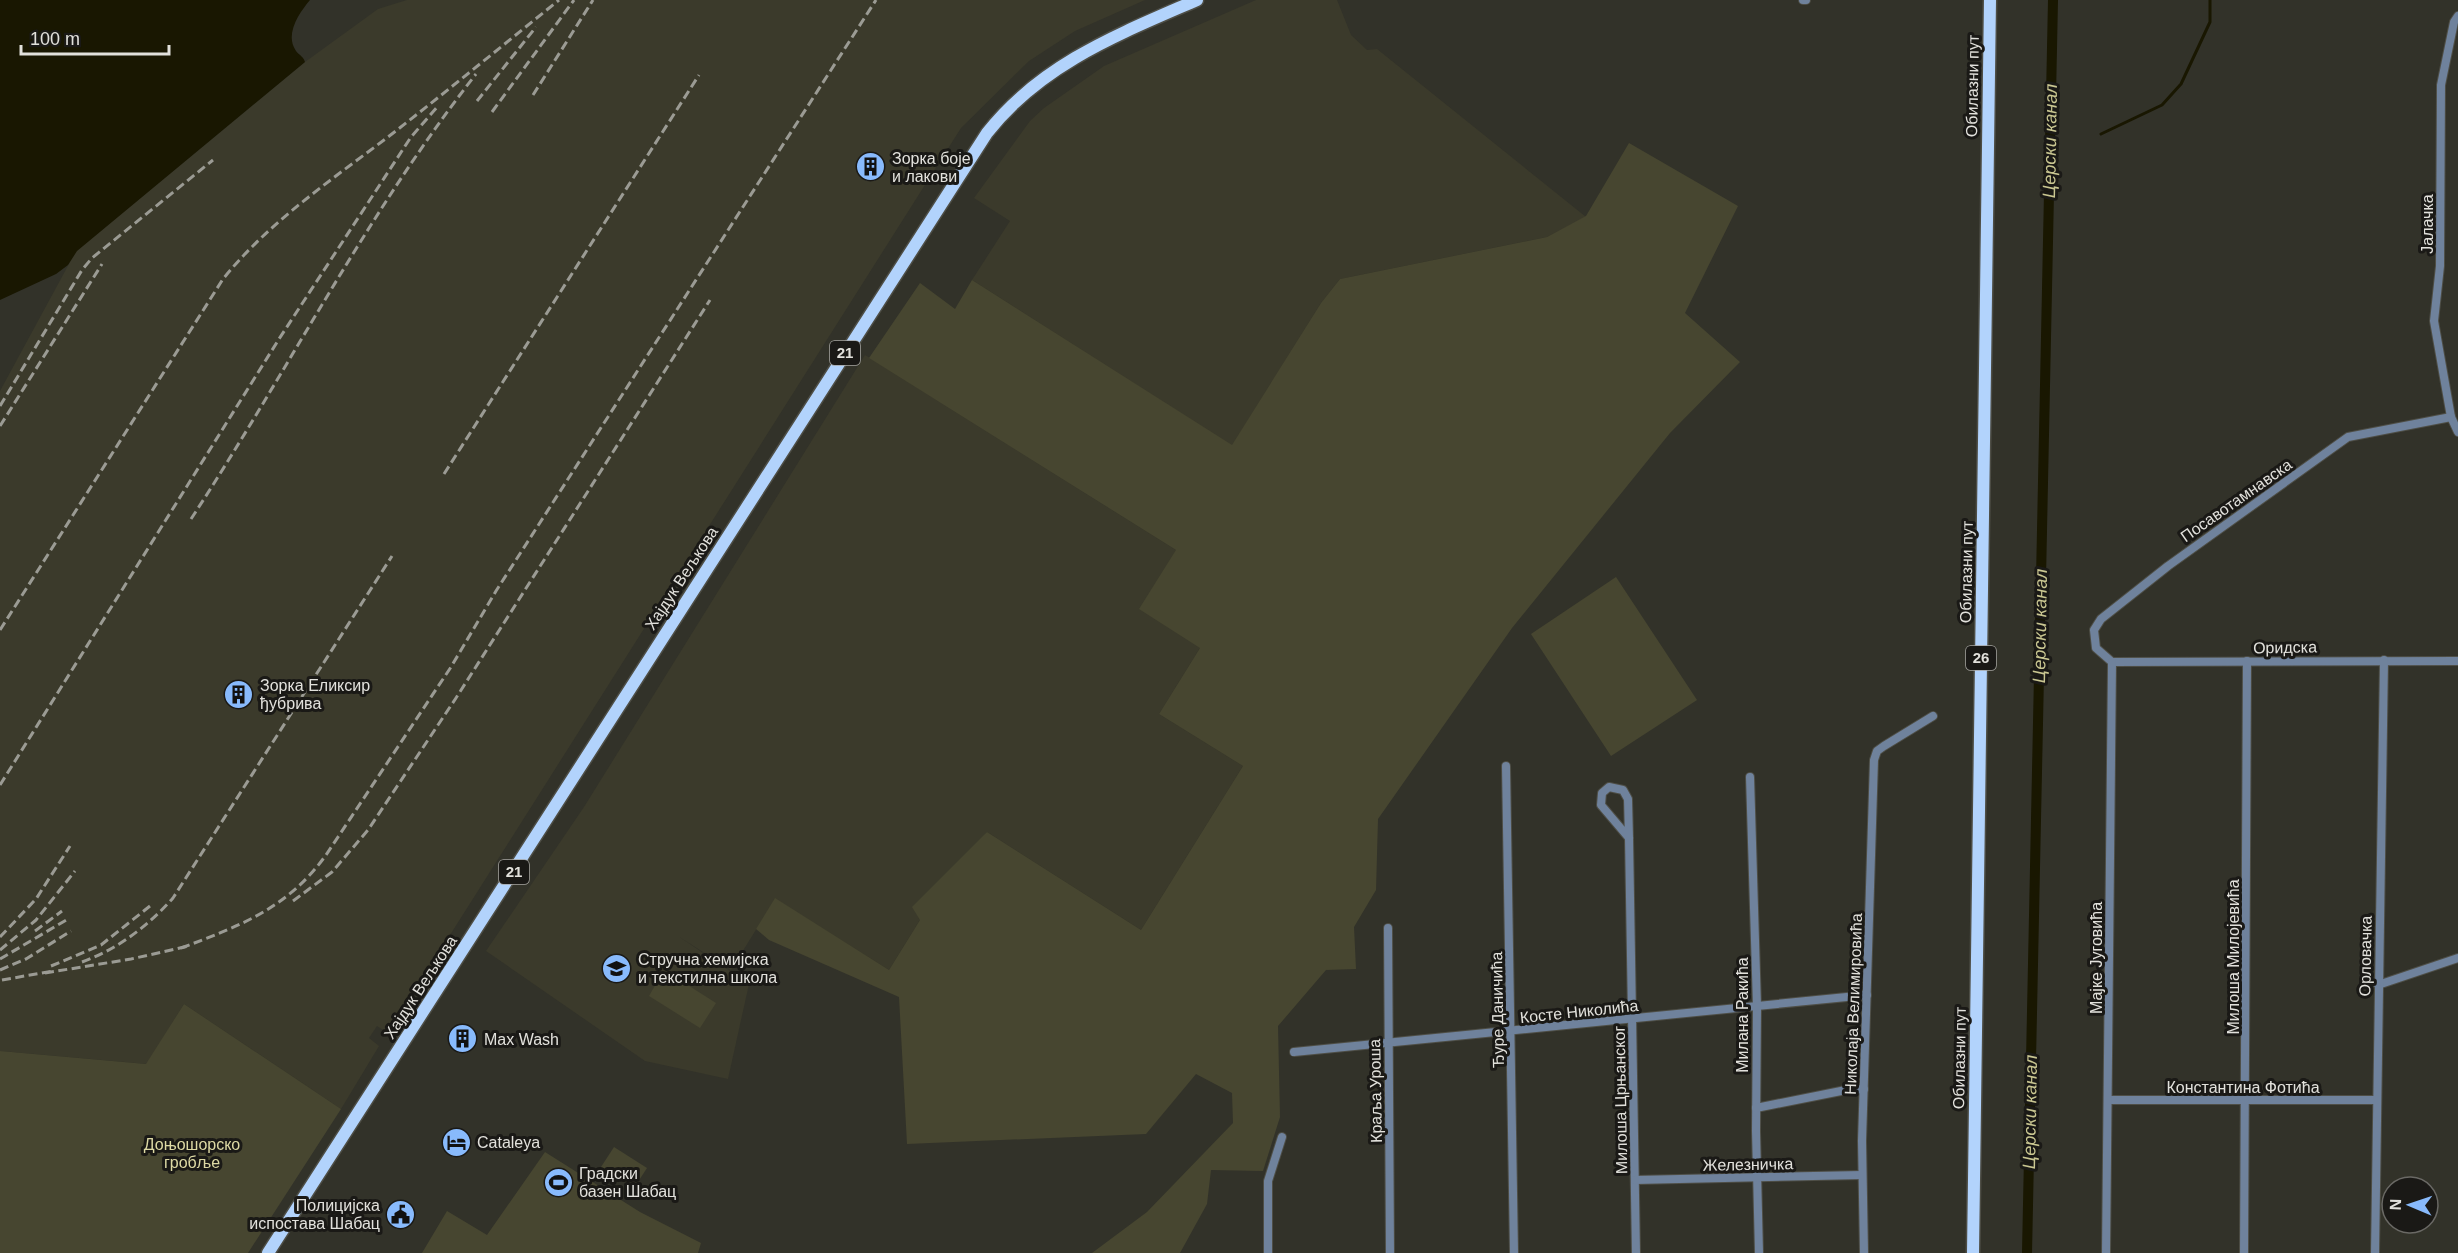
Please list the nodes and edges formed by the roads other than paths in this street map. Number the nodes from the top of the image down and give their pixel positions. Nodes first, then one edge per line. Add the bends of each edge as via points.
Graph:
1 (1197, 0) edge
2 (1990, 0) edge
3 (2458, 16) edge
4 (2451, 417) junction
5 (2458, 432) edge
6 (2384, 660) junction
7 (2247, 661) junction
8 (2458, 661) edge
9 (2112, 662) junction
10 (1933, 717) dead end
11 (1506, 766) dead end
12 (1750, 777) dead end
13 (1629, 838) junction
14 (1388, 928) dead end
15 (2458, 958) edge
16 (2378, 985) junction
17 (1867, 995) junction
18 (1757, 1006) junction
19 (1632, 1019) junction
20 (1511, 1032) junction
21 (1387, 1044) junction
22 (1294, 1052) dead end
23 (1864, 1089) junction
24 (2109, 1100) junction
25 (2377, 1100) junction
26 (2247, 1101) junction
27 (1756, 1108) junction
28 (1282, 1137) dead end
29 (1862, 1175) junction
30 (1757, 1178) junction
31 (1635, 1180) junction
32 (268, 1253) edge
33 (1268, 1253) edge
34 (1390, 1253) edge
35 (1514, 1253) edge
36 (1636, 1253) edge
37 (1759, 1253) edge
38 (1864, 1253) edge
39 (1973, 1253) edge
40 (2106, 1253) edge
41 (2244, 1253) edge
42 (2375, 1253) edge

1 - 32 main road, Хајдук Вељкова / 21 via 1069,60 1015,101 987,133
2 - 39 main road, Обилазни пут / 26
3 - 4 street, Јалачка via 2441,85 2440,266 2434,321
4 - 5 street, Јалачка
4 - 9 street, Посавотамнавска via 2348,437 2168,566 2101,619 2094,630 2096,648
6 - 7 street, Оридска
6 - 8 street, Оридска
6 - 16 street, Орловачка
7 - 9 street, Оридска
7 - 26 street, Милоша Милојевића
9 - 24 street, Мајке Југовића
10 - 17 street, Николаја Велимировића via 1874,755
11 - 20 street, Ђуре Даничића
12 - 18 street, Милана Ракића
13 - 13 street, Милоша Црњанског via 1627,796 1620,788 1609,788 1602,793 1601,805
13 - 19 street, Милоша Црњанског
14 - 21 street, Краља Уроша
15 - 16 street
16 - 25 street, Орловачка
17 - 18 street, Косте Николића
17 - 23 street, Николаја Велимировића
18 - 19 street, Косте Николића
18 - 27 street, Милана Ракића
19 - 20 street, Косте Николића
19 - 31 street, Милоша Црњанског
20 - 21 street, Косте Николића
20 - 35 street, Ђуре Даничића
21 - 22 street, Косте Николића
21 - 34 street, Краља Уроша
23 - 27 street
23 - 29 street, Николаја Велимировића
24 - 26 street, Константина Фотића
24 - 40 street, Мајке Југовића
25 - 26 street, Константина Фотића
25 - 42 street, Орловачка
26 - 41 street, Милоша Милојевића
27 - 30 street, Милана Ракића
28 - 33 street via 1268,1180
29 - 30 street, Железничка
29 - 38 street, Николаја Велимировића
30 - 31 street, Железничка
30 - 37 street, Милана Ракића
31 - 36 street, Милоша Црњанског

